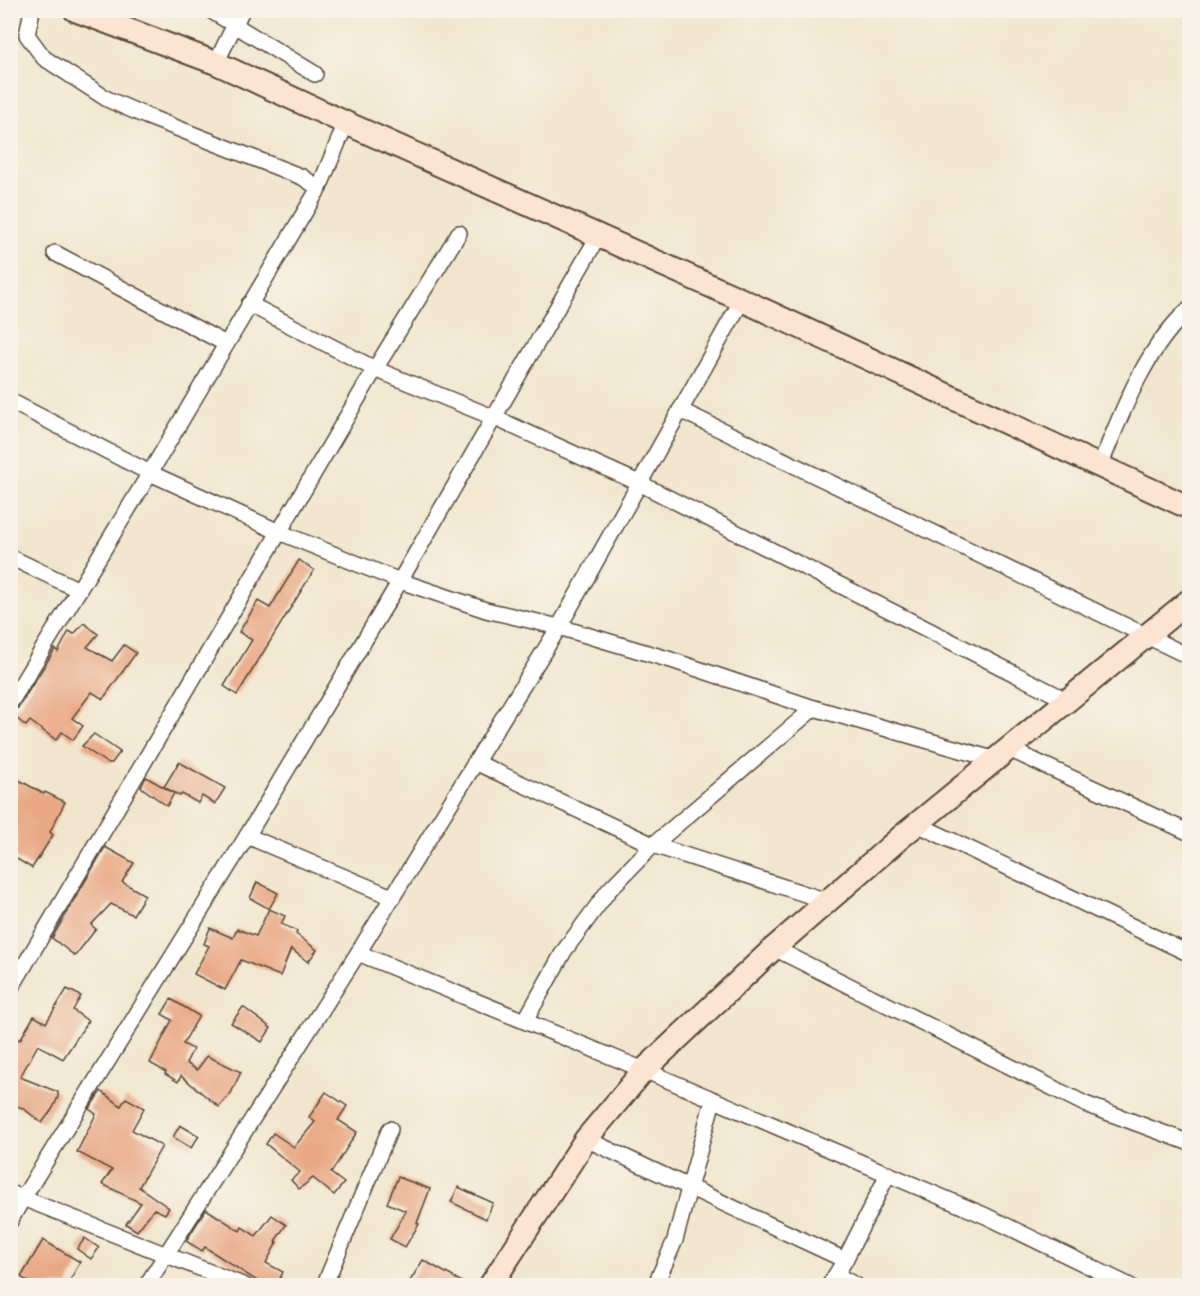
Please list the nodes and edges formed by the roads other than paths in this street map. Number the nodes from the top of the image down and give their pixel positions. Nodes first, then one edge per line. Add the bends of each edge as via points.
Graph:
1 (32, 10) edge
2 (75, 10) edge
3 (210, 10) edge
4 (242, 10) edge
5 (234, 24) junction
6 (216, 63) junction
7 (315, 74) dead end
8 (346, 123) junction
9 (319, 188) junction
10 (459, 233) dead end
11 (599, 235) junction
12 (55, 254) dead end
13 (742, 300) junction
14 (249, 304) junction
15 (1190, 308) edge
16 (226, 344) junction
17 (375, 369) junction
18 (10, 401) edge
19 (680, 410) junction
20 (495, 418) junction
21 (1100, 466) junction
22 (150, 473) junction
23 (639, 483) junction
24 (1190, 508) edge
25 (279, 532) junction
26 (10, 557) edge
27 (400, 581) junction
28 (79, 590) junction
29 (1190, 600) edge
30 (559, 627) junction
31 (1146, 636) junction
32 (1190, 657) edge
33 (1068, 701) junction
34 (10, 704) edge
35 (814, 708) junction
36 (1003, 754) junction
37 (475, 762) junction
38 (917, 824) junction
39 (1190, 832) edge
40 (247, 837) junction
41 (653, 845) junction
42 (392, 897) junction
43 (827, 902) junction
44 (774, 948) junction
45 (358, 953) junction
46 (1190, 954) edge
47 (10, 990) edge
48 (525, 1021) junction
49 (644, 1070) junction
50 (713, 1100) junction
51 (390, 1129) dead end
52 (586, 1139) junction
53 (1190, 1143) edge
54 (888, 1174) junction
55 (689, 1188) junction
56 (17, 1195) edge
57 (10, 1221) edge
58 (166, 1256) junction
59 (845, 1260) junction
60 (833, 1280) edge
61 (146, 1286) edge
62 (245, 1286) edge
63 (324, 1286) edge
64 (490, 1286) edge
65 (655, 1286) edge
66 (857, 1286) edge
67 (1130, 1286) edge

1 - 9 street via 27,35 44,58 107,99 302,177
2 - 6 main road
3 - 5 street
4 - 5 street
5 - 6 street
5 - 7 street
6 - 8 main road
8 - 9 street
8 - 11 main road
9 - 14 street
10 - 17 street
11 - 13 main road
11 - 20 street
12 - 16 street
13 - 19 street
13 - 21 main road
14 - 16 street
14 - 17 street
15 - 21 street via 1172,324 1133,385
16 - 22 street
17 - 20 street
17 - 25 street
18 - 22 street
19 - 23 street
19 - 31 street
20 - 23 street
20 - 27 street
21 - 24 main road
22 - 25 street
22 - 28 street
23 - 30 street
23 - 33 street
25 - 27 street
25 - 47 street
26 - 28 street
27 - 30 street via 486,610
27 - 40 street
28 - 34 street
29 - 31 main road
30 - 35 street
30 - 37 street
31 - 32 street
31 - 33 main road
33 - 36 main road
35 - 36 street
35 - 41 street
36 - 38 main road
36 - 39 street
37 - 41 street
37 - 42 street
38 - 43 main road
38 - 46 street
40 - 42 street
40 - 56 street
41 - 43 street
41 - 48 street via 609,890 570,942
42 - 45 street
43 - 44 main road
44 - 49 main road
44 - 53 street via 1085,1104
45 - 48 street
45 - 58 street
48 - 49 street
49 - 50 street
49 - 52 main road
50 - 54 street
50 - 55 street
51 - 63 street
52 - 55 street
52 - 64 main road
54 - 59 street
54 - 67 street via 986,1216
55 - 59 street
55 - 65 street via 675,1240
56 - 57 street
56 - 58 street
58 - 61 street
58 - 62 street
59 - 60 street
60 - 66 street

